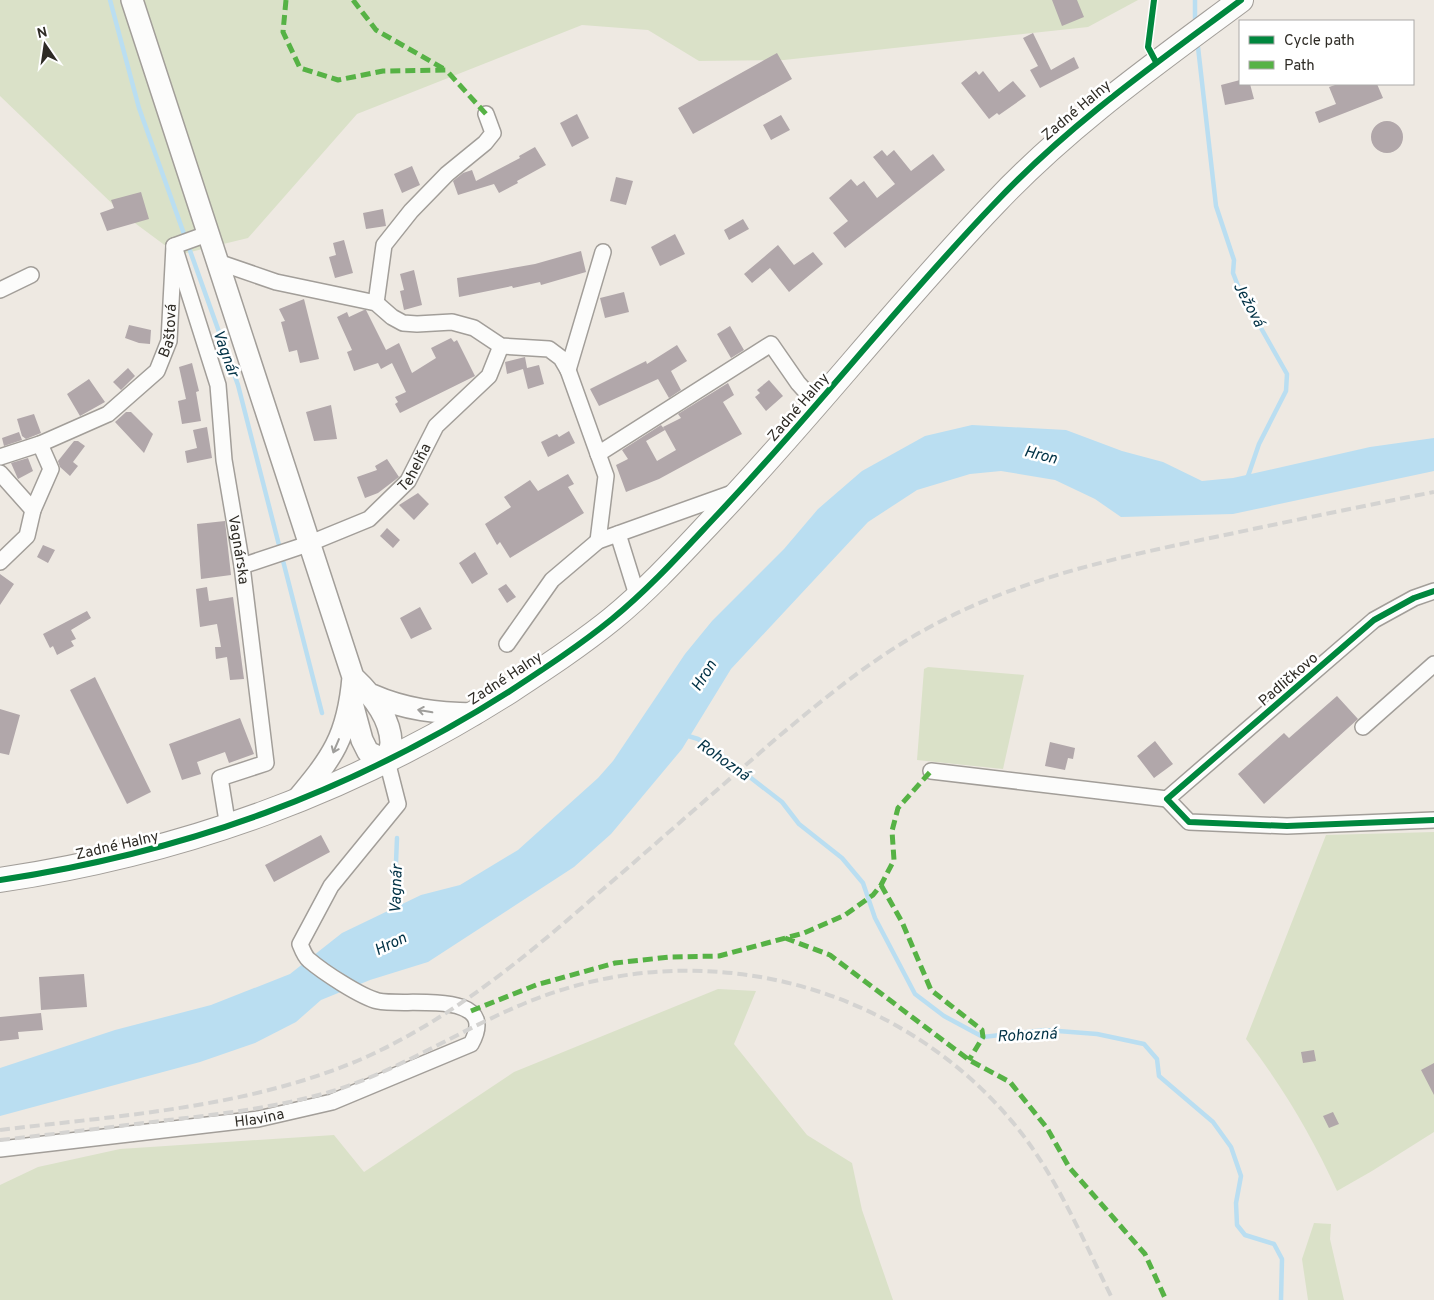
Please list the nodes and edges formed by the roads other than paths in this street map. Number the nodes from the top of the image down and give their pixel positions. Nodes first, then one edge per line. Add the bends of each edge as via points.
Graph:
1 (132, 0) edge
2 (1241, 0) edge
3 (486, 114) dead end
4 (190, 240) junction
5 (603, 252) dead end
6 (218, 262) junction
7 (31, 275) dead end
8 (0, 290) edge
9 (376, 302) junction
10 (501, 346) junction
11 (568, 370) junction
12 (817, 404) junction
13 (40, 444) junction
14 (598, 454) junction
15 (0, 457) edge
16 (0, 474) edge
17 (741, 490) junction
18 (33, 510) junction
19 (618, 534) junction
20 (598, 541) junction
21 (293, 549) junction
22 (0, 562) edge
23 (242, 566) junction
24 (1434, 592) edge
25 (637, 595) junction
26 (507, 644) dead end
27 (1434, 664) edge
28 (353, 677) junction
29 (372, 695) junction
30 (351, 700) junction
31 (474, 714) junction
32 (1363, 727) dead end
33 (367, 770) junction
34 (931, 771) dead end
35 (1167, 799) junction
36 (295, 802) junction
37 (1434, 820) edge
38 (228, 828) junction
39 (0, 880) edge
40 (0, 1149) edge

1 - 4 street
2 - 12 main road, Zadné Halny via 1098,107 1047,150 975,224
3 - 9 street via 493,133 417,204 384,245
4 - 6 street
4 - 13 street, Baštová via 169,341 157,371 108,414
4 - 23 street, Vagnárska via 218,385 224,460
5 - 11 street
6 - 9 street via 276,282
6 - 21 street
7 - 8 street
9 - 10 street via 403,323 452,322 474,328
10 - 11 street via 549,349 561,358
10 - 21 street, Tehelňa via 489,376 436,426 408,481 369,519
11 - 14 street
12 - 14 street via 771,344
12 - 17 main road, Zadné Halny
13 - 15 street, Baštová
13 - 18 street via 51,469
14 - 20 street via 606,476
16 - 18 street
17 - 19 street
17 - 25 main road, Zadné Halny
18 - 22 street via 27,536
19 - 20 street
19 - 25 street
20 - 26 street via 552,580
21 - 23 street, Tehelňa
21 - 28 street
23 - 38 street, Vagnárska via 266,763 220,778
24 - 35 street, Padličkovo via 1414,598 1374,620
25 - 31 main road, Zadné Halny via 613,618 564,655
27 - 32 street
28 - 29 street
28 - 30 street
31 -> 29 street via 428,712 392,704
29 - 33 street via 391,742
30 - 33 street via 368,752
30 -> 36 street via 334,753
31 - 33 main road, Zadné Halny
33 - 36 main road, Zadné Halny
33 - 40 street, Hlavina via 398,804 331,886 300,944 308,960 377,1001 410,1004 444,1002 470,1011 477,1025 470,1044 332,1102 297,1112
34 - 35 street
35 - 37 street via 1189,822 1287,826
36 - 38 main road, Zadné Halny
38 - 39 main road, Zadné Halny via 112,860

